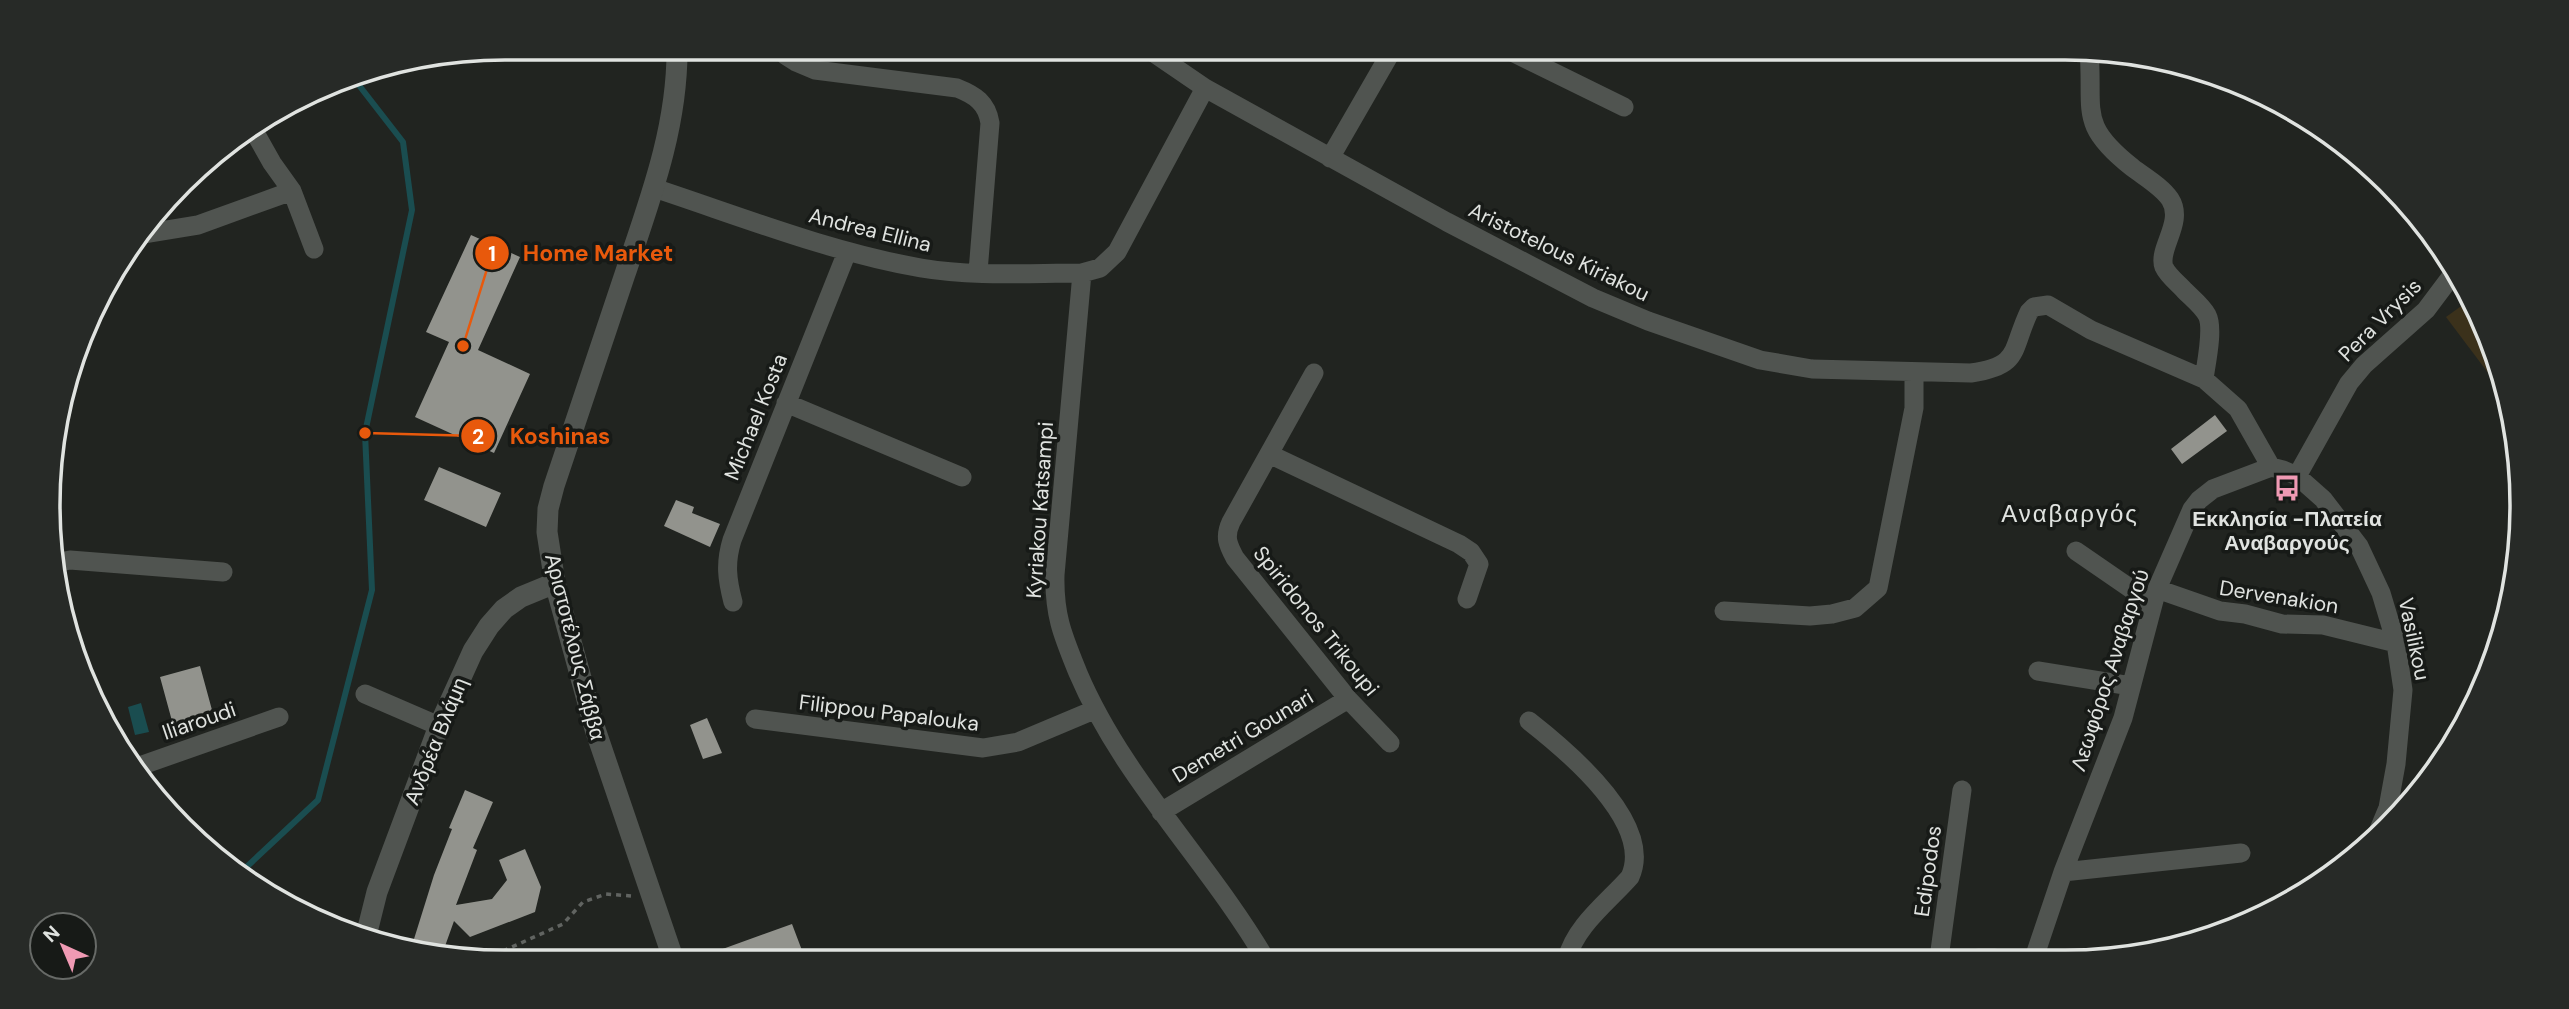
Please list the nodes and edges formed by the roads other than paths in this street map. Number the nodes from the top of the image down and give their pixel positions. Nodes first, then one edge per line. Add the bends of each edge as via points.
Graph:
1 (677, 60) edge
2 (793, 60) edge
3 (1164, 60) edge
4 (1387, 60) edge
5 (1528, 60) edge
6 (2089, 60) edge
7 (1205, 88) junction
8 (1624, 107) dead end
9 (256, 135) edge
10 (1330, 158) junction
11 (654, 188) junction
12 (292, 191) junction
13 (152, 232) edge
14 (314, 249) dead end
15 (847, 252) junction
16 (978, 272) junction
17 (1082, 273) junction
18 (2449, 280) edge
19 (1314, 373) dead end
20 (1914, 373) junction
21 (2204, 379) junction
22 (786, 403) junction
23 (1269, 454) junction
24 (2270, 467) junction
25 (962, 477) dead end
26 (2297, 477) junction
27 (2076, 551) dead end
28 (63, 561) edge
29 (223, 572) dead end
30 (555, 583) junction
31 (2155, 596) junction
32 (1467, 599) dead end
33 (733, 602) dead end
34 (1724, 611) dead end
35 (2396, 643) junction
36 (2038, 671) dead end
37 (2132, 686) junction
38 (365, 694) dead end
39 (1348, 699) junction
40 (1094, 710) junction
41 (279, 717) dead end
42 (755, 719) dead end
43 (1529, 721) dead end
44 (439, 726) junction
45 (1390, 743) dead end
46 (143, 765) edge
47 (1962, 790) dead end
48 (2387, 811) edge
49 (1161, 812) junction
50 (2241, 853) dead end
51 (2063, 872) junction
52 (368, 928) edge
53 (670, 950) edge
54 (1260, 950) edge
55 (1570, 950) edge
56 (1940, 950) edge
57 (2037, 950) edge

1 - 11 street, Αριστοτέλους Σάββα via 669,131
2 - 16 street via 816,70 957,88 982,102 990,123
3 - 7 street, Aristotelous Kiriakou
4 - 10 street
5 - 8 street
6 - 21 street via 2089,111 2095,128 2113,151 2171,199 2173,231 2163,263 2210,323
7 - 10 street, Aristotelous Kiriakou
7 - 17 street via 1117,252 1108,262
9 - 12 street
10 - 20 street, Aristotelous Kiriakou via 1593,298 1648,321 1760,360 1812,369
11 - 15 street, Andrea Ellina
11 - 30 street, Αριστοτέλους Σάββα via 548,509
12 - 13 street via 198,225
12 - 14 street
15 - 16 street, Andrea Ellina via 922,268
15 - 22 street, Michael Kosta
16 - 17 street, Andrea Ellina
17 - 40 street, Kyriakou Katsampi via 1054,599 1059,626
18 - 26 street, Pera Vrysis via 2426,310 2350,383
19 - 23 street, Spiridonos Trikoupi
20 - 21 street, Aristotelous Kiriakou via 1971,373 2003,365 2011,357 2029,312 2048,305 2091,330
20 - 34 street via 1914,408 1878,588 1855,608 1832,614
21 - 24 street, Aristotelous Kiriakou via 2238,409
22 - 25 street
22 - 33 street, Michael Kosta via 726,561
23 - 32 street via 1471,552 1479,564
23 - 39 street, Spiridonos Trikoupi via 1226,533 1228,545
24 - 26 street
24 - 31 street, Λεωφόρος Αναβαργού via 2213,489 2199,500
26 - 35 street, Vasilikou via 2323,499 2359,546 2381,593
27 - 31 street, Dervenakion
28 - 29 street
30 - 44 street, Ανδρέα Βλάμη via 521,597 489,626
30 - 53 street, Αριστοτέλους Σάββα via 595,729
31 - 35 street, Dervenakion via 2282,625 2323,625
31 - 37 street, Λεωφόρος Αναβαργού
35 - 48 street, Vasilikou via 2403,690
36 - 37 street
37 - 51 street, Λεωφόρος Αναβαργού
38 - 44 street
39 - 45 street, Spiridonos Trikoupi
39 - 49 street, Demetri Gounari
40 - 42 street, Filippou Papalouka via 1018,742 983,748
40 - 49 street, Kyriakou Katsampi
41 - 46 street, Iliaroudi
43 - 55 street via 1566,750 1611,800 1635,856 1630,877 1585,925
44 - 52 street, Ανδρέα Βλάμη
47 - 56 street, Edipodos
49 - 54 street, Kyriakou Katsampi
50 - 51 street
51 - 57 street, Λεωφόρος Αναβαργού

